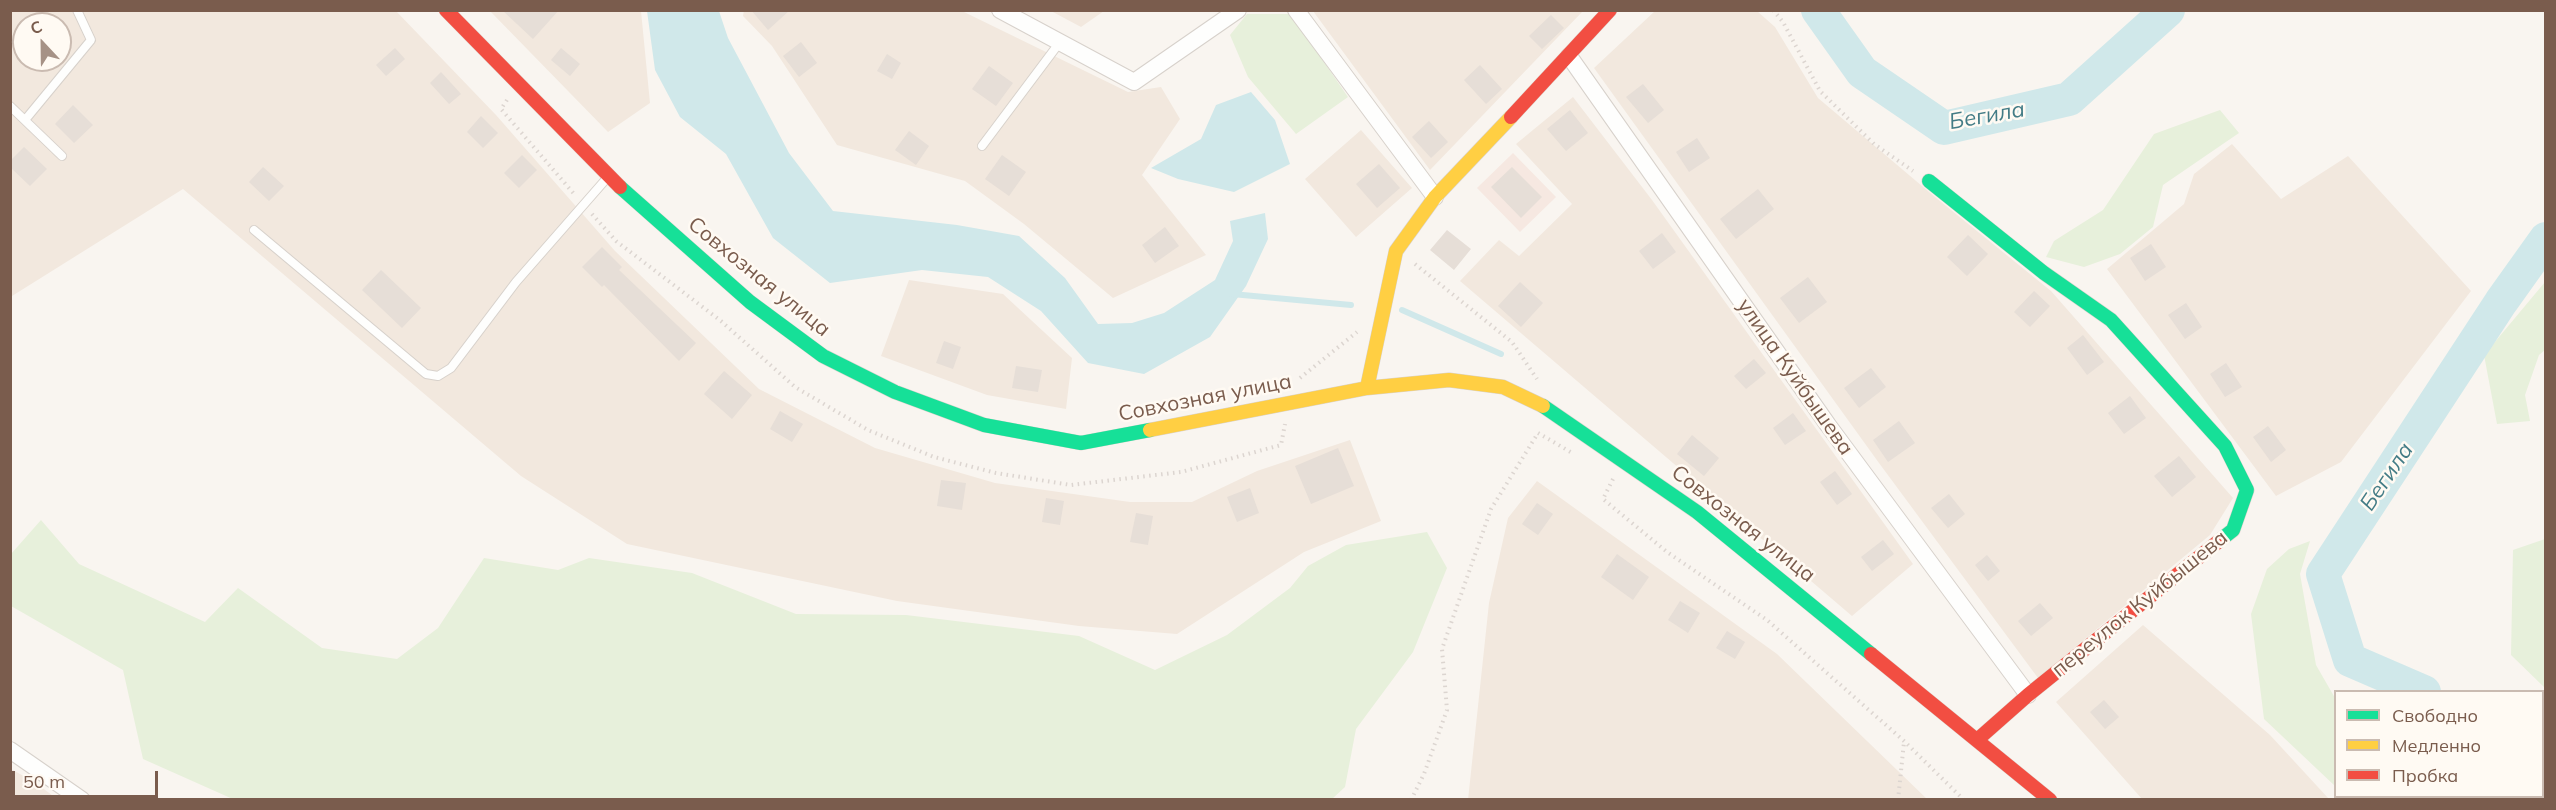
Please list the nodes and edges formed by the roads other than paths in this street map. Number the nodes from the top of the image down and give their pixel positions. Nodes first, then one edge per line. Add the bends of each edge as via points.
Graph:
1 (77, 10) edge
2 (446, 10) edge
3 (1000, 10) edge
4 (1238, 10) edge
5 (1296, 10) edge
6 (1610, 10) edge
7 (1060, 42) junction
8 (1569, 56) junction
9 (10, 106) edge
10 (25, 120) junction
11 (982, 146) dead end
12 (63, 156) dead end
13 (609, 175) junction
14 (1929, 181) road end
15 (1435, 196) junction
16 (254, 230) dead end
17 (1367, 388) junction
18 (2028, 695) junction
19 (1977, 740) junction
20 (10, 750) edge
21 (82, 800) edge
22 (2050, 800) edge

1 - 10 lane via 91,40
2 - 13 street, Совхозная улица
3 - 7 street
4 - 7 street via 1134,82
5 - 15 street
6 - 8 street
7 - 11 lane
8 - 15 street
8 - 18 street, улица Куйбышева via 1828,425
9 - 10 lane
10 - 12 lane
13 - 16 lane via 516,282 451,368 438,376 426,374
13 - 17 street, Совхозная улица via 750,302 823,356 895,392 984,425 1082,442
14 - 18 street, переулок Куйбышева via 2044,273 2111,320 2225,446 2247,490 2233,530
15 - 17 street via 1396,251
17 - 19 street, Совхозная улица via 1449,380 1503,387 1553,411 1697,512
18 - 19 street, переулок Куйбышева
19 - 22 street, Совхозная улица
20 - 21 street

